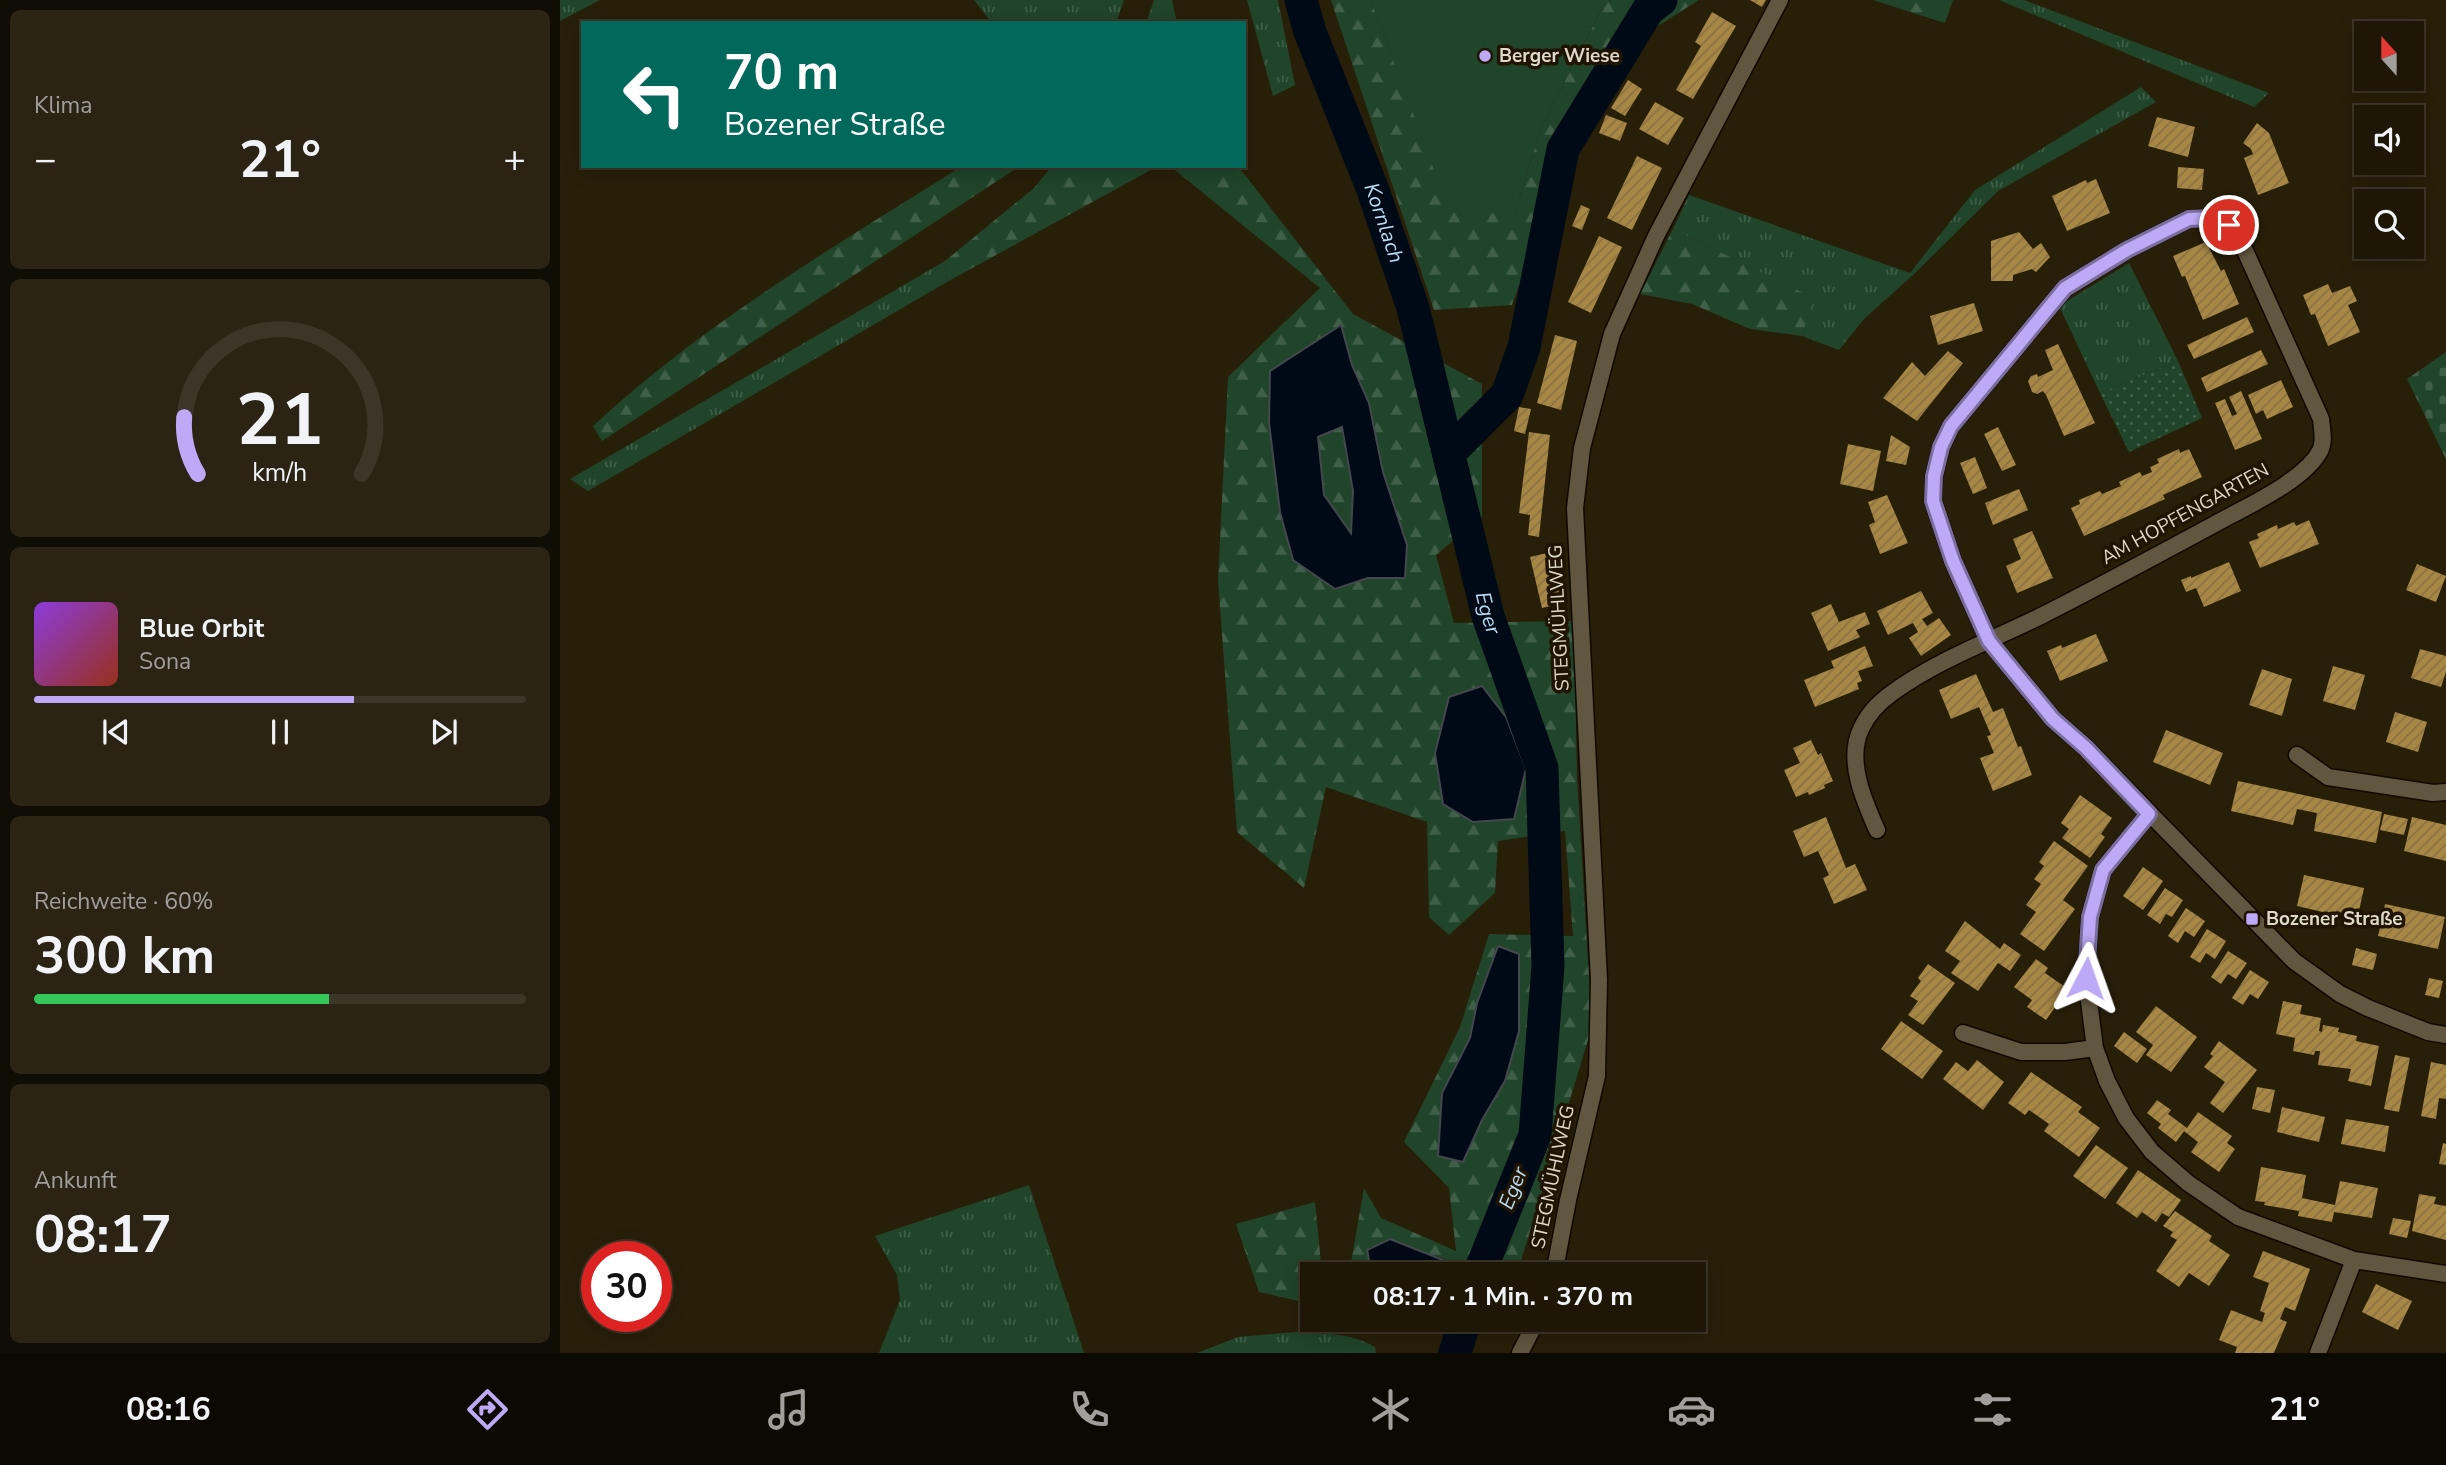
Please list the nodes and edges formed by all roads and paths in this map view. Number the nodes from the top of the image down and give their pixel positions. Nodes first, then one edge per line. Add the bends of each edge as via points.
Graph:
1 (1780, 0) edge
2 (1989, 641) junction
3 (2297, 755) dead end
4 (2446, 792) edge
5 (2149, 814) junction
6 (1877, 830) dead end
7 (1963, 1033) dead end
8 (2446, 1035) edge
9 (2095, 1048) junction
10 (2354, 1260) junction
11 (1556, 1262) edge
12 (2446, 1274) edge
13 (1530, 1332) edge
14 (1520, 1353) edge
15 (2318, 1353) edge

1 - 11 street, STEGMÜHLWEG via 1656,236 1612,334 1582,448 1575,508 1599,980 1597,1076
2 - 2 street, AM HOPFENGARTEN via 1953,561 1933,501 1934,476 1951,426 2065,288 2189,219 2212,218 2229,225 2242,244 2321,419 2320,450 2294,478 2253,503
2 - 5 street, AM HOPFENGARTEN via 2053,719
2 - 6 street, AM HOPFENGARTEN via 1923,673 1872,709 1860,732 1856,756 1862,797
3 - 4 street via 2328,777
5 - 8 street via 2294,961 2368,1008
5 - 9 street via 2103,870 2090,917 2086,978
7 - 9 street via 2021,1052
9 - 10 street via 2126,1118 2152,1152 2188,1183 2238,1217
10 - 12 street
10 - 15 street
13 - 14 street

